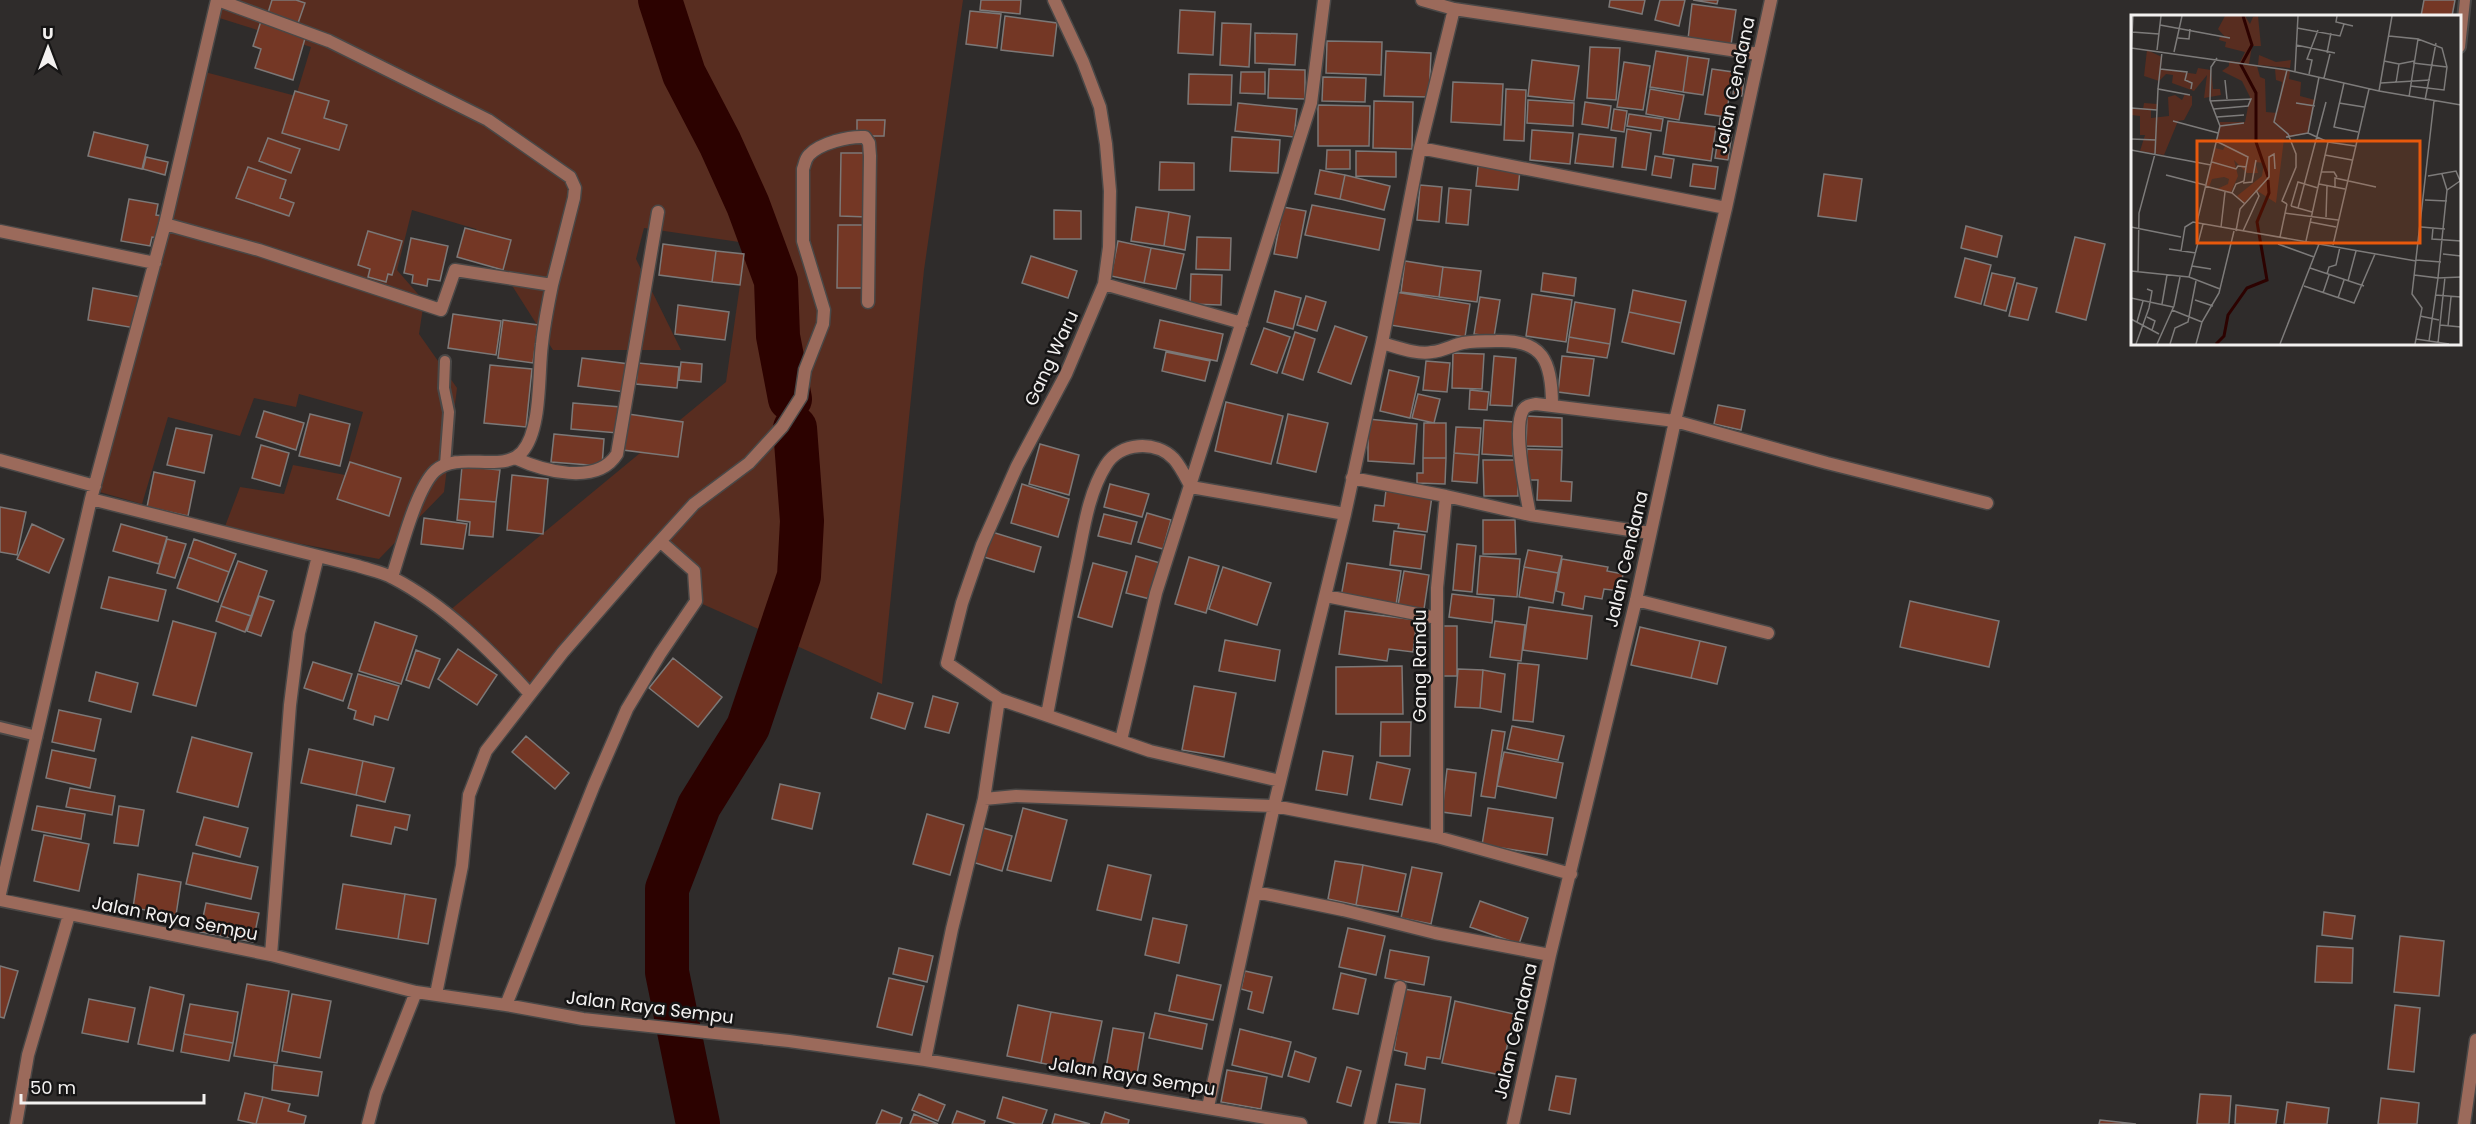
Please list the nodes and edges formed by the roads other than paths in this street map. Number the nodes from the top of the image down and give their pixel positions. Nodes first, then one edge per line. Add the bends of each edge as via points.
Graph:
1 (218, 0) edge
2 (1054, 0) edge
3 (1324, 0) edge
4 (1422, 0) edge
5 (1772, 0) edge
6 (2465, 0) edge
7 (1454, 9) junction
8 (2461, 38) edge
9 (1758, 54) junction
10 (1420, 148) junction
11 (1726, 208) junction
12 (658, 212) dead end
13 (165, 224) junction
14 (0, 231) edge
15 (155, 263) junction
16 (1104, 284) junction
17 (552, 285) junction
18 (868, 302) dead end
19 (1242, 323) junction
20 (1382, 343) junction
21 (445, 361) dead end
22 (1552, 405) junction
23 (1675, 421) junction
24 (515, 458) junction
25 (0, 460) edge
26 (445, 465) junction
27 (1352, 478) junction
28 (95, 486) junction
29 (1191, 487) junction
30 (1446, 496) junction
31 (91, 499) junction
32 (1987, 503) dead end
33 (1345, 514) junction
34 (1530, 515) junction
35 (1650, 533) junction
36 (661, 542) junction
37 (318, 556) junction
38 (392, 577) junction
39 (1326, 596) junction
40 (1636, 600) junction
41 (1437, 618) junction
42 (1768, 633) dead end
43 (530, 694) junction
44 (999, 699) junction
45 (1047, 715) junction
46 (0, 727) edge
47 (36, 736) junction
48 (1120, 740) junction
49 (1280, 781) junction
50 (984, 800) junction
51 (1274, 806) junction
52 (1437, 837) junction
53 (1571, 874) junction
54 (1256, 892) junction
55 (0, 894) edge
56 (0, 900) edge
57 (69, 915) junction
58 (1550, 954) junction
59 (271, 955) junction
60 (1400, 987) dead end
61 (416, 992) junction
62 (436, 994) junction
63 (506, 1005) junction
64 (2476, 1040) edge
65 (925, 1060) junction
66 (1208, 1107) junction
67 (16, 1124) edge
68 (368, 1124) edge
69 (1301, 1124) edge
70 (1370, 1124) edge
71 (1513, 1124) edge
72 (2464, 1124) edge

1 - 13 street
1 - 17 street via 329,41 488,120 570,177 574,198
2 - 16 street, Gang Waru via 1083,62 1102,116 1110,191
3 - 19 street via 1311,103
4 - 7 street
5 - 9 street, Jalan Cendana
6 - 8 lane
7 - 9 street
7 - 10 street
9 - 11 street, Jalan Cendana
10 - 11 street
10 - 20 street
11 - 23 street, Jalan Cendana
12 - 24 street via 617,454 601,469 571,473 548,470
13 - 15 street
13 - 17 street via 259,250 441,310 455,270
14 - 15 street
15 - 28 street
16 - 19 street
16 - 44 street, Gang Waru via 1066,374 1017,466 982,545 962,603 947,663
17 - 24 street via 532,431 523,451
18 - 36 street via 870,156 865,137 858,137 811,153 803,169 803,241 824,310 823,324 805,370 801,397 782,427 749,463 702,497
19 - 29 street
20 - 22 street via 1430,353 1475,342 1524,342 1533,346 1549,369
20 - 27 street
21 - 26 lane via 444,388 449,412
22 - 23 street
22 - 34 street via 1536,404 1522,411 1519,435
23 - 32 street
23 - 35 street, Jalan Cendana
24 - 26 street
25 - 28 street
26 - 38 street via 429,478 420,496
27 - 30 street
27 - 33 street
28 - 31 street
29 - 33 street
29 - 45 street via 1174,459 1151,447 1134,446 1107,463 1096,484 1084,530
29 - 48 street via 1156,593
30 - 34 street
30 - 41 street, Gang Randu
31 - 37 street
31 - 47 street
33 - 39 street
34 - 35 street
35 - 40 street, Jalan Cendana
36 - 43 street
36 - 63 street via 694,571 696,601 627,709
37 - 38 street
37 - 59 street via 299,633 290,705
38 - 43 street via 450,616
39 - 41 street
39 - 49 street
40 - 42 street
40 - 53 street, Jalan Cendana
41 - 52 street, Gang Randu
43 - 62 street via 486,751 469,795 462,866
44 - 45 street
44 - 50 street
45 - 48 street
46 - 47 lane
47 - 55 street
48 - 49 street via 1150,751
49 - 51 street
50 - 51 street via 1016,796
50 - 65 street
51 - 52 street
51 - 54 street
52 - 53 street
53 - 58 street, Jalan Cendana
54 - 58 street via 1435,933
54 - 66 street
56 - 57 street, Jalan Raya Sempu
57 - 59 street, Jalan Raya Sempu
57 - 67 street via 28,1055
58 - 71 street, Jalan Cendana
59 - 61 street, Jalan Raya Sempu
60 - 70 street
61 - 62 street, Jalan Raya Sempu
61 - 68 street via 376,1093
62 - 63 street, Jalan Raya Sempu
63 - 65 street, Jalan Raya Sempu via 583,1019
64 - 72 street
65 - 66 street, Jalan Raya Sempu
66 - 69 street, Jalan Raya Sempu

